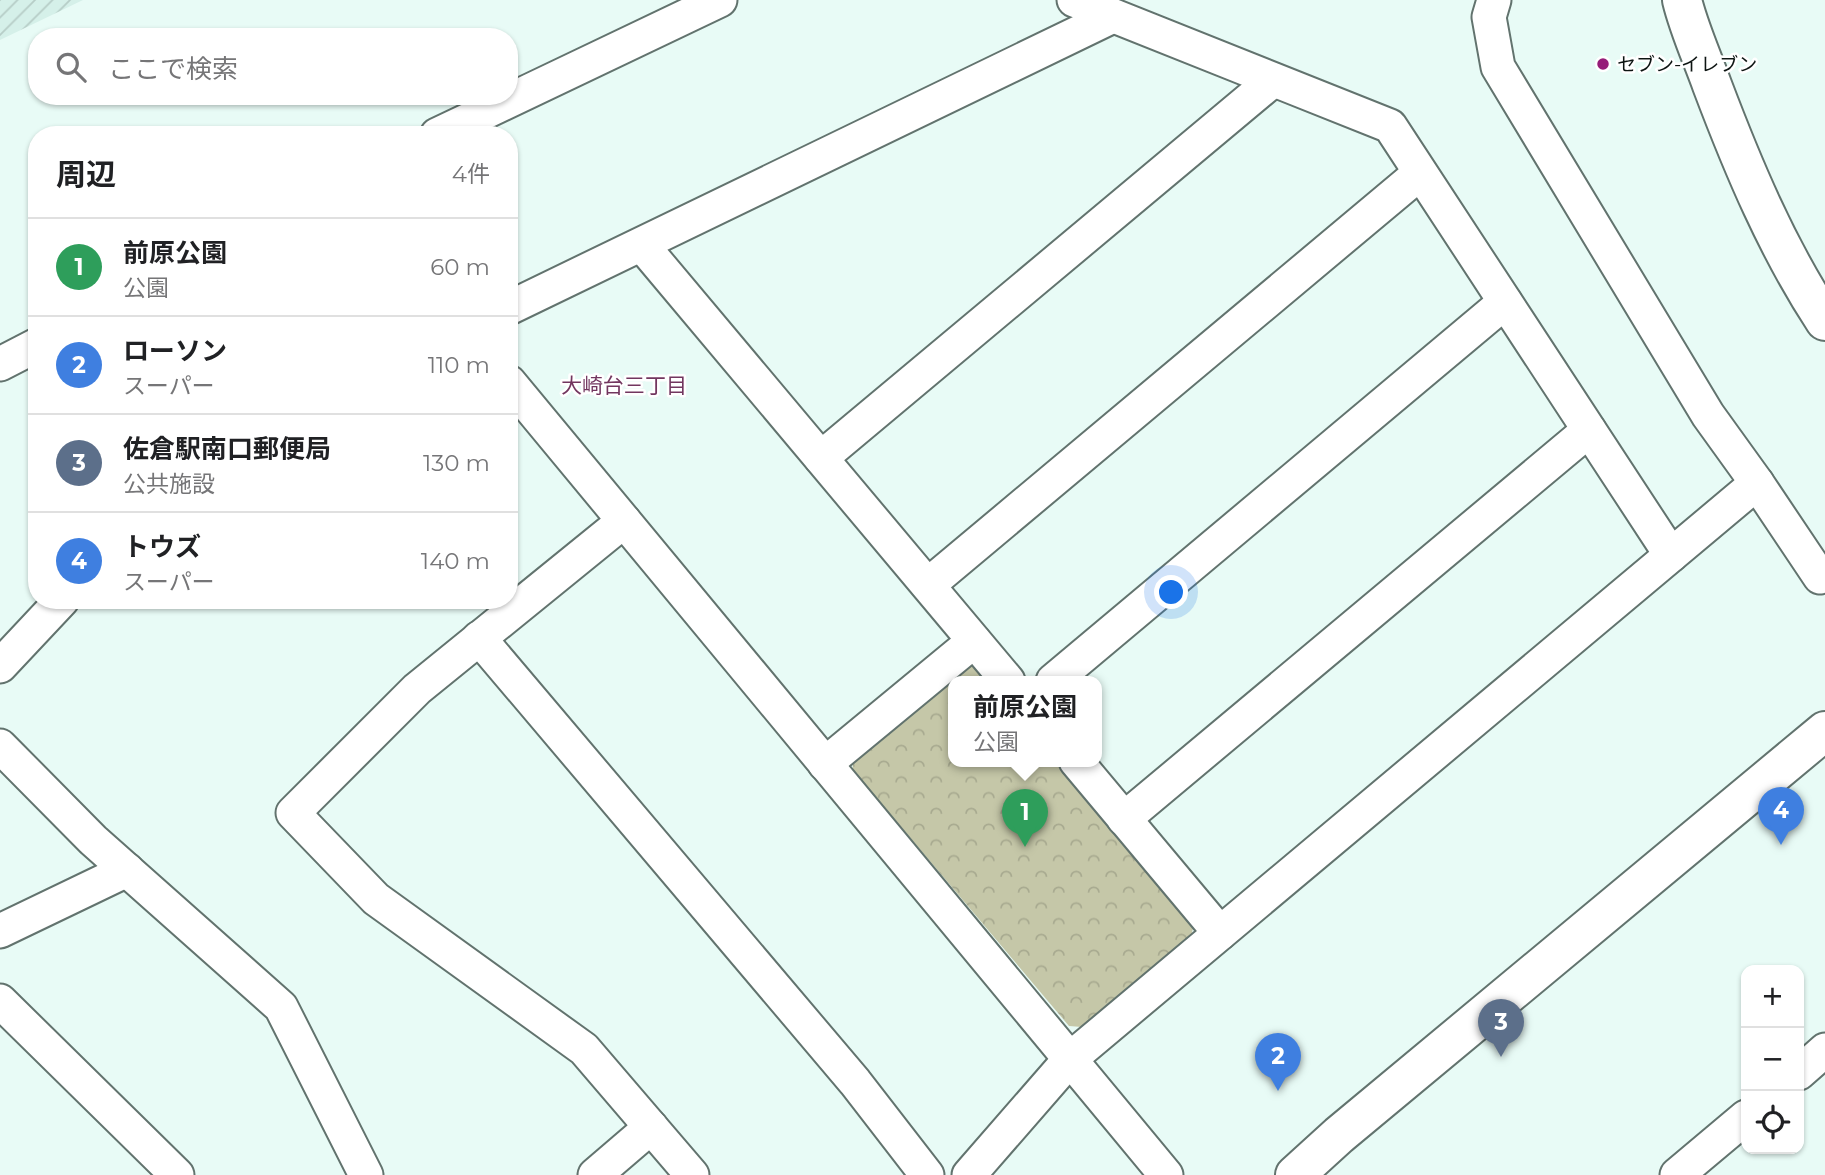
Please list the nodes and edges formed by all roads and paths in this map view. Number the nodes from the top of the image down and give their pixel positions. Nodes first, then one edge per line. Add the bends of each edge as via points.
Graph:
1 (720, 0) edge
2 (1074, 0) edge
3 (1494, 0) edge
4 (1682, 0) edge
5 (1114, 16) junction
6 (1273, 80) junction
7 (518, 96) edge
8 (500, 105) edge
9 (456, 126) edge
10 (1420, 173) junction
11 (642, 245) junction
12 (1505, 302) junction
13 (518, 304) edge
14 (1825, 321) edge
15 (28, 350) edge
16 (0, 364) edge
17 (518, 393) edge
18 (1589, 430) junction
19 (821, 458) junction
20 (1758, 483) junction
21 (624, 521) junction
22 (1671, 555) junction
23 (1820, 577) dead end
24 (928, 585) junction
25 (518, 607) edge
26 (54, 609) edge
27 (515, 609) edge
28 (479, 638) junction
29 (974, 640) junction
30 (0, 666) edge
31 (1004, 676) edge
32 (1060, 676) edge
33 (1825, 731) edge
34 (0, 746) edge
35 (825, 764) junction
36 (1081, 767) edge
37 (1124, 819) junction
38 (127, 870) junction
39 (0, 931) edge
40 (1220, 933) junction
41 (0, 1001) edge
42 (1825, 1050) edge
43 (1070, 1059) junction
44 (1804, 1069) edge
45 (1741, 1121) edge
46 (651, 1127) junction
47 (177, 1175) edge
48 (366, 1175) edge
49 (595, 1175) edge
50 (692, 1175) edge
51 (927, 1175) edge
52 (969, 1175) edge
53 (1166, 1175) edge
54 (1295, 1175) edge
55 (1677, 1175) edge

1 - 7 street
2 - 5 street
3 - 20 street via 1489,17 1498,68 1708,415
4 - 14 street via 1767,219
5 - 6 street
5 - 11 street
6 - 10 street via 1390,126
6 - 19 street
8 - 9 street
10 - 12 street
10 - 24 street
11 - 13 street
11 - 19 street
12 - 18 street
12 - 32 street
15 - 16 street
17 - 21 street
18 - 22 street
18 - 37 street
19 - 24 street
20 - 22 street
20 - 23 street
21 - 25 street
21 - 35 street
22 - 40 street
24 - 29 street
26 - 30 street
27 - 28 street
28 - 46 street via 417,689 292,813 376,899 584,1049
28 - 51 street via 855,1082
29 - 31 street
29 - 35 street
33 - 54 street
34 - 38 street
35 - 43 street
36 - 37 street
37 - 40 street
38 - 39 street
38 - 48 street via 281,1007
40 - 43 street
41 - 47 street
42 - 44 street
43 - 52 street
43 - 53 street
45 - 55 street
46 - 49 street
46 - 50 street

